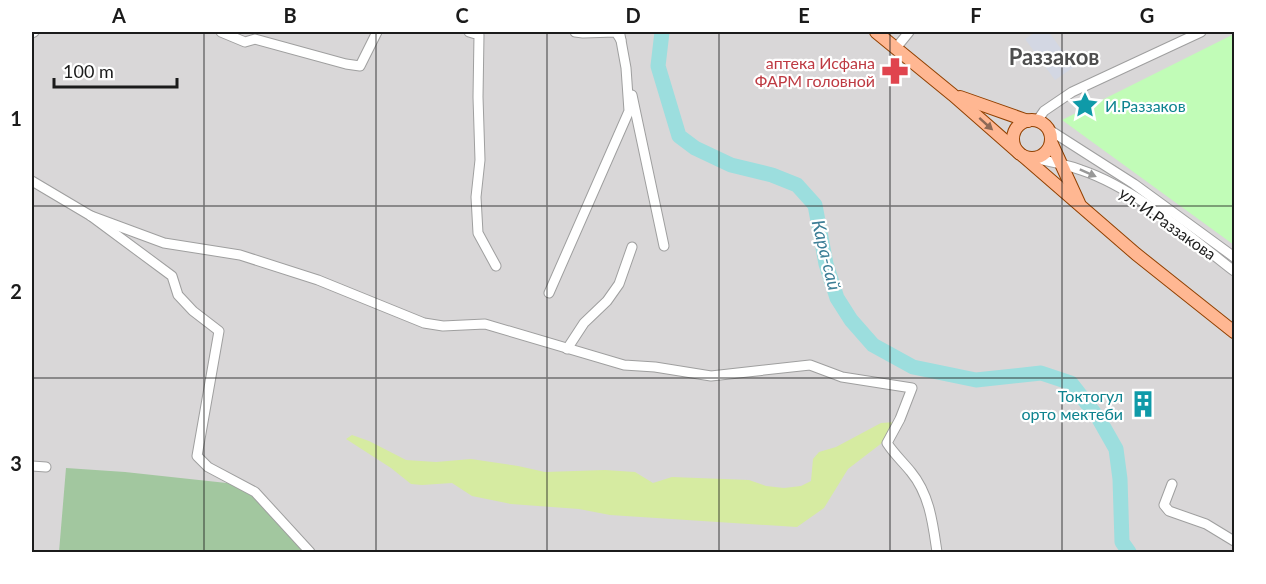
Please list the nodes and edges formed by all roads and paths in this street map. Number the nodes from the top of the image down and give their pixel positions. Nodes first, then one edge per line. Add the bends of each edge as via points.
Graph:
1 (221, 32) edge
2 (377, 32) edge
3 (469, 32) edge
4 (575, 32) edge
5 (876, 32) edge
6 (909, 32) edge
7 (1201, 32) edge
8 (479, 33) edge
9 (620, 35) junction
10 (896, 48) junction
11 (954, 95) junction
12 (1032, 121) junction
13 (1048, 129) junction
14 (1051, 142) junction
15 (1024, 156) junction
16 (1060, 163) junction
17 (32, 181) edge
18 (1083, 209) junction
19 (92, 216) junction
20 (664, 246) dead end
21 (632, 247) dead end
22 (1234, 257) edge
23 (496, 266) dead end
24 (1234, 271) edge
25 (549, 293) dead end
26 (1234, 332) edge
27 (567, 349) junction
28 (32, 466) edge
29 (46, 467) dead end
30 (1172, 484) dead end
31 (1234, 542) edge
32 (310, 552) edge
33 (937, 552) edge

1 - 2 street via 245,42 255,39 360,66
3 - 8 street
4 - 9 street
5 - 10 main road
6 - 10 street
7 - 12 street via 1072,92
8 - 23 street via 478,233
9 - 20 street
9 - 25 street via 629,111
10 - 11 main road
11 - 12 main road
11 -> 15 main road
12 - 13 main road
12 - 15 main road via 1019,125 1013,137 1014,146
13 - 14 main road
13 - 22 street, ул. И.Раззакова via 1134,184
14 - 15 main road via 1045,154
14 - 16 main road
15 - 16 street, ул. И.Раззакова
15 - 18 main road
16 - 18 main road
16 -> 24 street, ул. И.Раззакова via 1128,192
17 - 19 street
18 - 26 main road
19 - 27 street via 164,243 240,255 307,276 424,323 485,324
19 - 32 street via 172,276 178,295 219,332 197,456 208,467 255,492
21 - 27 street via 619,284
27 - 33 street via 624,365 711,376 810,365 842,377 912,388 887,443 913,474 930,506
28 - 29 street
30 - 31 street via 1164,505 1169,511 1206,524

